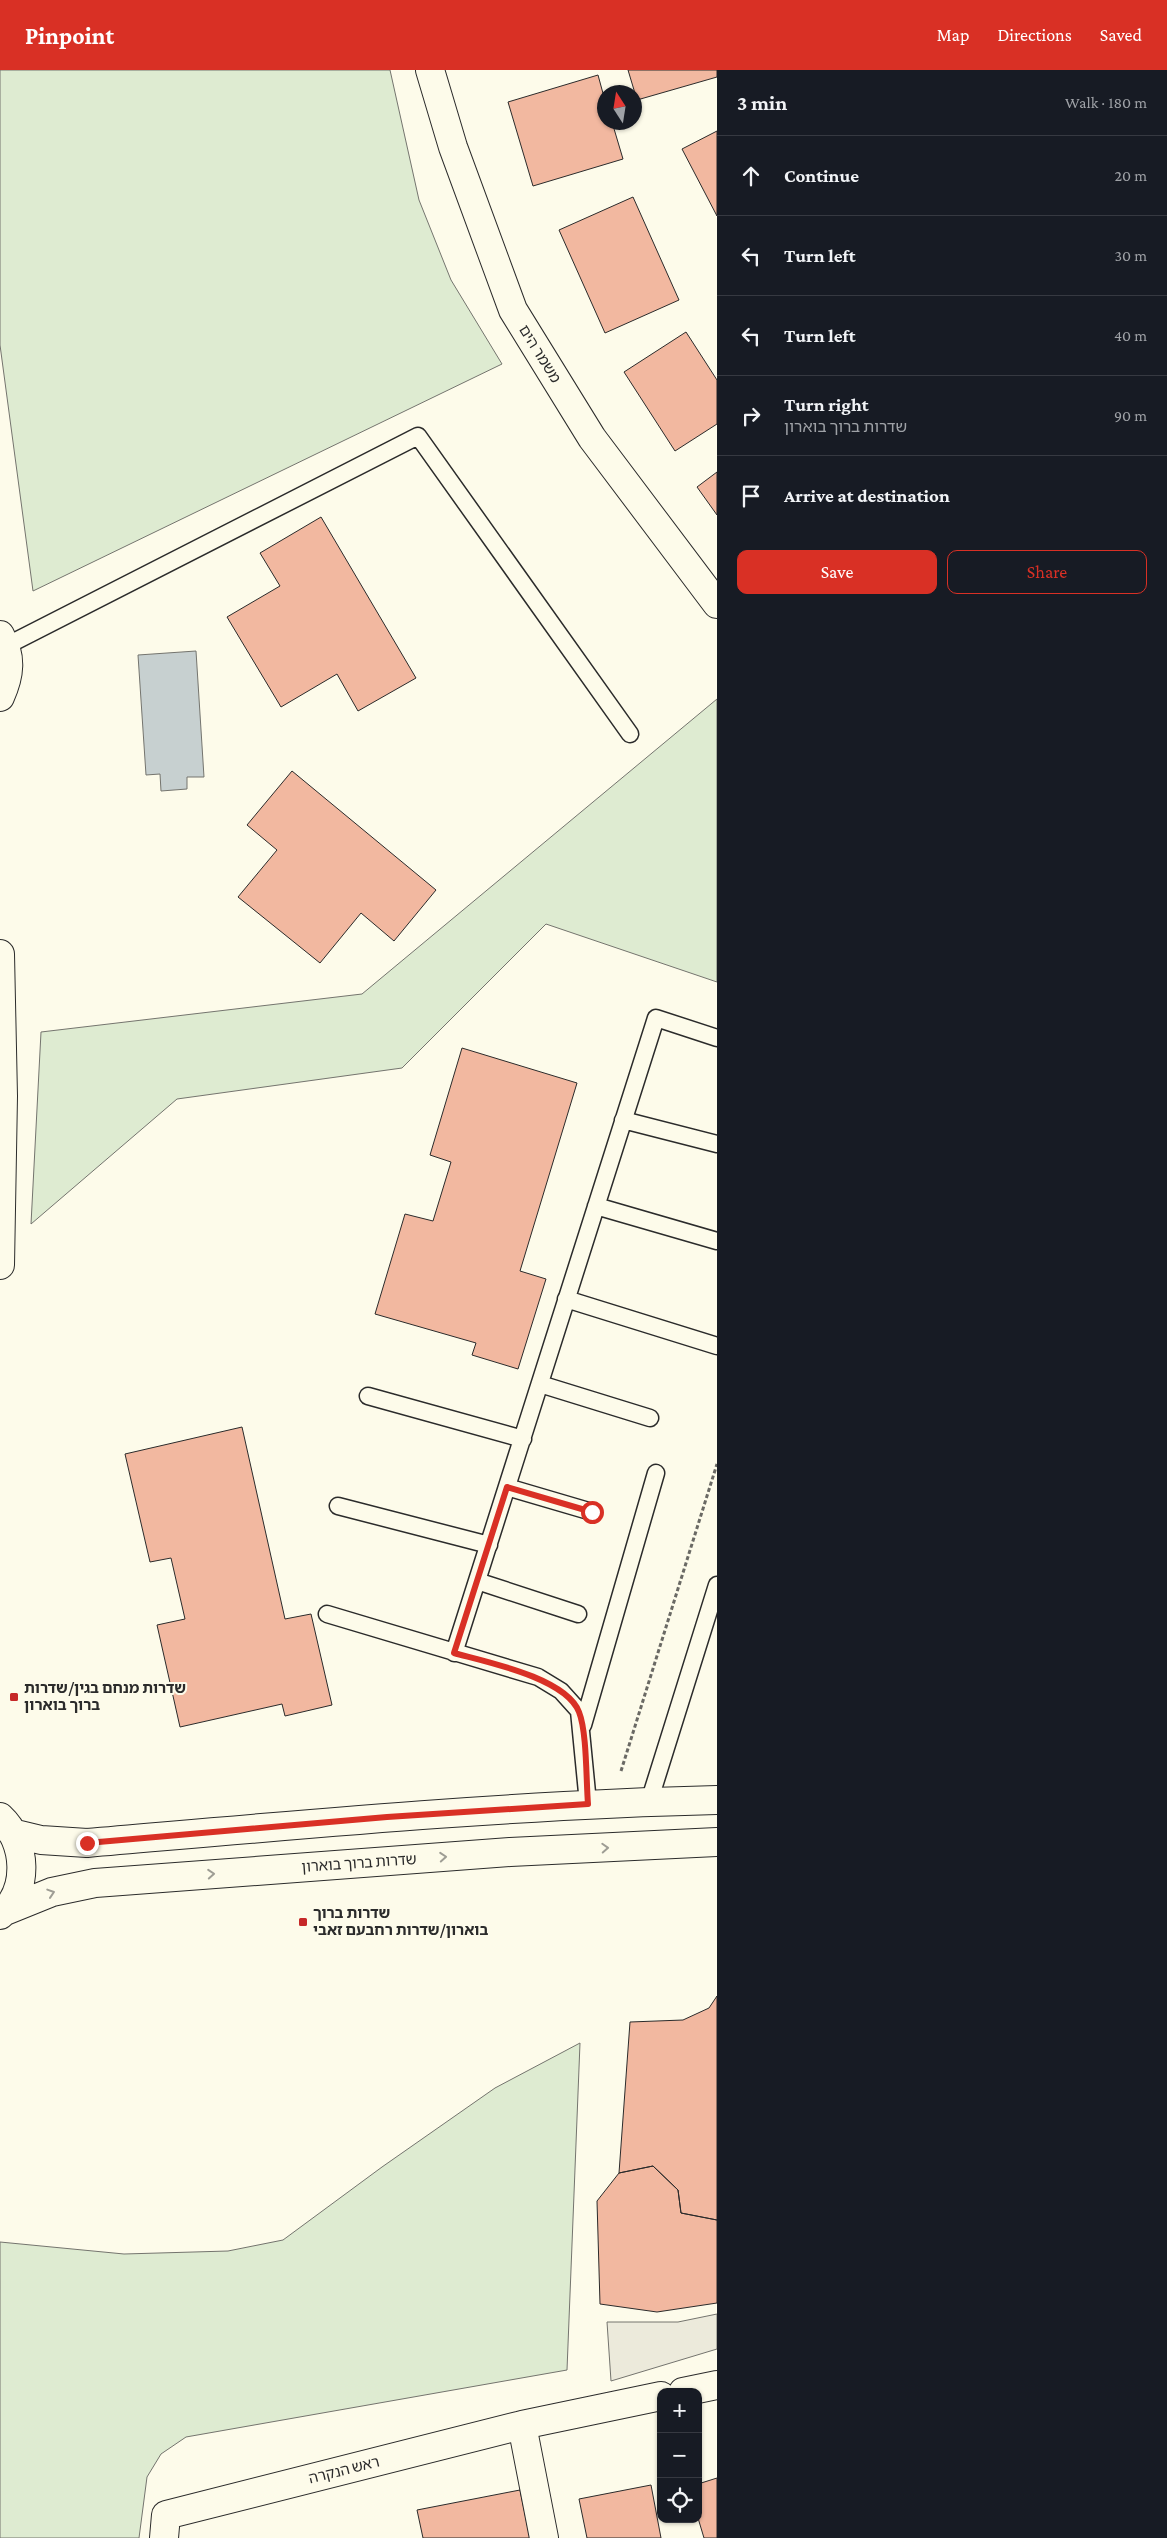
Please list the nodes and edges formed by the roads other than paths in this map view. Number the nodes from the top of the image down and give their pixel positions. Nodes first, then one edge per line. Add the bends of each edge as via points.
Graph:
1 (430, 70) edge
2 (717, 604) edge
3 (3, 640) edge
4 (0, 697) edge
5 (630, 734) dead end
6 (0, 954) edge
7 (717, 1038) edge
8 (623, 1120) junction
9 (717, 1144) edge
10 (596, 1206) junction
11 (717, 1240) edge
12 (0, 1265) edge
13 (566, 1299) junction
14 (717, 1346) edge
15 (540, 1384) junction
16 (368, 1396) dead end
17 (650, 1418) dead end
18 (523, 1439) junction
19 (656, 1473) dead end
20 (507, 1487) junction
21 (338, 1506) dead end
22 (592, 1512) dead end
23 (489, 1545) junction
24 (477, 1581) junction
25 (717, 1585) edge
26 (327, 1614) dead end
27 (578, 1614) dead end
28 (454, 1653) junction
29 (582, 1729) junction
30 (717, 1800) edge
31 (649, 1802) junction
32 (600, 1803) junction
33 (6, 1825) edge
34 (717, 1842) edge
35 (3, 1913) edge
36 (717, 2384) edge
37 (700, 2388) edge
38 (657, 2397) edge
39 (522, 2426) junction
40 (165, 2526) edge
41 (544, 2538) edge

1 - 2 street, משמר הים via 453,147 513,310 592,438
3 - 4 street via 9,664 7,681
3 - 5 lane via 418,436
6 - 12 street via 4,1096
7 - 8 lane via 656,1018
8 - 9 lane
8 - 10 lane
10 - 11 lane
10 - 13 lane
13 - 14 lane
13 - 15 lane
15 - 17 lane
15 - 18 lane
16 - 18 lane
18 - 20 lane
19 - 29 lane
20 - 22 lane
20 - 23 lane
21 - 23 lane
23 - 24 lane
24 - 27 lane
24 - 28 lane
25 - 31 lane
26 - 28 lane
28 - 29 lane via 538,1677 561,1691 579,1711
29 - 32 lane
30 - 31 street
31 - 32 street
32 - 33 street via 387,1817 87,1843 41,1840
33 - 35 street via 19,1845 22,1868 17,1891
35 -> 34 street, שדרות ברוך בוארון via 52,1892 95,1883 510,1852
36 - 37 street
38 - 39 street, ראש הנקרה
39 - 40 street, ראש הנקרה
39 - 41 street

